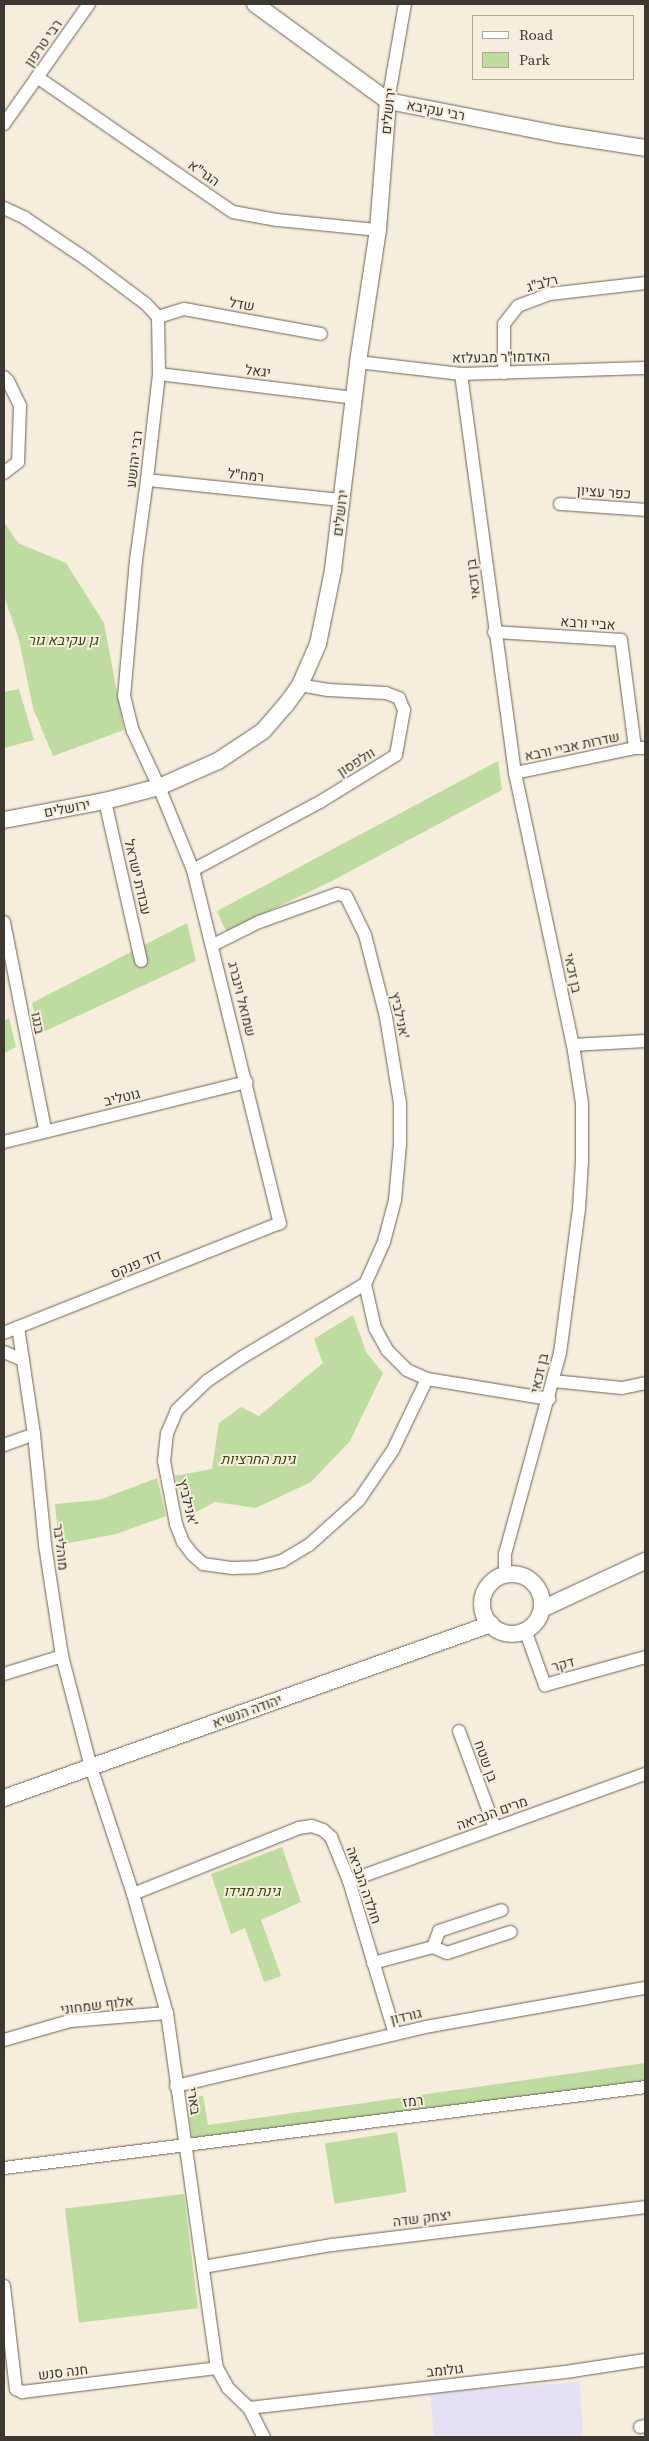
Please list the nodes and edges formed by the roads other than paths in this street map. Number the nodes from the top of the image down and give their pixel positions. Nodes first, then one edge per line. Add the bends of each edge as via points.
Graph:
1 (89, 4) edge
2 (255, 4) edge
3 (405, 4) edge
4 (37, 77) junction
5 (388, 101) junction
6 (4, 124) edge
7 (642, 149) edge
8 (4, 208) edge
9 (378, 230) junction
10 (645, 283) edge
11 (158, 317) junction
12 (321, 334) dead end
13 (358, 362) junction
14 (645, 368) edge
15 (504, 373) junction
16 (159, 374) junction
17 (461, 374) junction
18 (4, 377) edge
19 (354, 398) junction
20 (4, 473) edge
21 (147, 480) junction
22 (342, 500) junction
23 (560, 504) dead end
24 (645, 510) edge
25 (494, 632) junction
26 (300, 685) junction
27 (640, 748) edge
28 (515, 773) junction
29 (159, 787) junction
30 (105, 801) junction
31 (4, 820) edge
32 (193, 870) junction
33 (4, 922) edge
34 (213, 945) junction
35 (141, 961) dead end
36 (645, 1041) edge
37 (573, 1045) junction
38 (247, 1082) junction
39 (45, 1130) junction
40 (4, 1142) edge
41 (280, 1223) joint
42 (366, 1284) junction
43 (18, 1327) junction
44 (4, 1332) edge
45 (4, 1352) edge
46 (23, 1360) junction
47 (428, 1379) junction
48 (553, 1381) junction
49 (645, 1383) edge
50 (549, 1399) junction
51 (34, 1434) junction
52 (4, 1445) edge
53 (645, 1562) edge
54 (505, 1575) junction
55 (542, 1610) junction
56 (491, 1624) junction
57 (526, 1630) junction
58 (62, 1656) junction
59 (645, 1657) edge
60 (4, 1674) edge
61 (459, 1732) dead end
62 (91, 1767) junction
63 (645, 1774) edge
64 (4, 1798) edge
65 (495, 1828) junction
66 (349, 1881) junction
67 (133, 1894) junction
68 (502, 1910) dead end
69 (511, 1932) dead end
70 (433, 1947) junction
71 (373, 1963) junction
72 (645, 1988) edge
73 (167, 2013) junction
74 (395, 2034) junction
75 (4, 2040) edge
76 (176, 2086) junction
77 (645, 2087) edge
78 (184, 2145) junction
79 (4, 2168) edge
80 (645, 2208) edge
81 (203, 2267) junction
82 (4, 2286) edge
83 (645, 2360) edge
84 (217, 2368) junction
85 (249, 2408) junction
86 (263, 2436) edge

1 - 4 street, רבי טרפון
2 - 5 street, רבי עקיבא
3 - 5 street, ירושלים
4 - 6 street, רבי טרפון
4 - 9 street, הגר"א via 233,212
5 - 7 street, רבי עקיבא
5 - 9 street, ירושלים
8 - 11 street via 25,218 86,260 146,304
9 - 13 street, ירושלים
10 - 15 street, רלב"ג via 550,294 518,306 504,324
11 - 12 street, שדל via 184,309
11 - 16 street, רבי יהושע
13 - 17 street, האדמו"ר מבעלזא
13 - 19 street, ירושלים
14 - 15 street, האדמו"ר מבעלזא
15 - 17 street, האדמו"ר מבעלזא
16 - 19 street, יגאל
16 - 21 street, רבי יהושע
17 - 25 street, בן זכאי
18 - 20 street via 20,406 20,437 18,462
19 - 22 street, ירושלים
21 - 22 street, רמח"ל
21 - 29 street, רבי יהושע via 124,696 133,731
22 - 26 street, ירושלים via 333,570 318,644
23 - 24 street, כפר עציון
25 - 27 street, אביי ורבא via 621,640
25 - 28 street, בן זכאי
26 - 29 street, ירושלים via 263,731 218,760
26 - 32 street, וולפסון via 386,693 399,698 404,710 396,755 320,802
27 - 28 street, שדרות אביי ורבא
28 - 37 street, בן זכאי
29 - 30 street, ירושלים
29 - 32 street, שמואל וינברג
30 - 31 street, ירושלים
30 - 35 street, עבודת ישראל
32 - 34 street, שמואל וינברג
33 - 39 street, בנגו
34 - 38 street, שמואל וינברג
34 - 42 street, אנילביץ' via 259,922 338,894 346,896 352,903 365,935 386,1017 400,1102 395,1200 384,1242
36 - 37 street
37 - 48 street, בן זכאי via 582,1103 582,1161 579,1209 560,1353
38 - 39 street, גוטליב
38 - 41 street, שמואל וינברג
39 - 40 street, גוטליב
41 - 43 street, דוד פנקס
42 - 47 street via 376,1328 387,1350 407,1370
42 - 47 street, אנילביץ' via 207,1381 177,1410 167,1434 164,1461 176,1524 183,1542 203,1564 233,1568 282,1561 309,1545 359,1500 393,1450
43 - 44 street, דוד פנקס
43 - 46 street, מוהליבר
45 - 46 street
46 - 51 street, מוהליבר
47 - 50 street
48 - 49 street via 622,1388
48 - 50 street, בן זכאי
50 - 54 street, בן זכאי via 505,1554
51 - 52 street
51 - 58 street, מוהליבר via 45,1545
53 - 55 street
54 - 55 street via 524,1576 533,1582 542,1600
54 - 56 street via 488,1586 484,1596 485,1616
55 - 57 street
56 - 57 street via 507,1633
56 - 62 street, יהודה הנשיא
57 - 59 street, דקר via 545,1685
58 - 60 street
58 - 62 street, מוהליבר
61 - 65 street, בן שטח
62 - 64 street, יהודה הנשיא
62 - 67 street, בארי
63 - 65 street, מרים הנביאה
65 - 66 street, מרים הנביאה
66 - 67 street, חולדה הנביאה via 331,1837 312,1826 299,1828
66 - 71 street, חולדה הנביאה
67 - 73 street, בארי
68 - 70 street via 439,1931
69 - 70 street via 447,1952
70 - 71 street
71 - 74 street, חולדה הנביאה
72 - 74 street, גורדון
73 - 75 street, אלוף שמחוני via 70,2021
73 - 76 street, בארי
74 - 76 street, גורדון
76 - 78 street, בארי
77 - 78 street, רמז
78 - 79 street
78 - 81 street, בארי
80 - 81 street, יצחק שדה via 332,2245
81 - 84 street, בארי
82 - 84 street, חנה סנש via 16,2389 22,2392
83 - 85 street, גולומב
84 - 85 street, בארי via 228,2388
85 - 86 street, בארי

